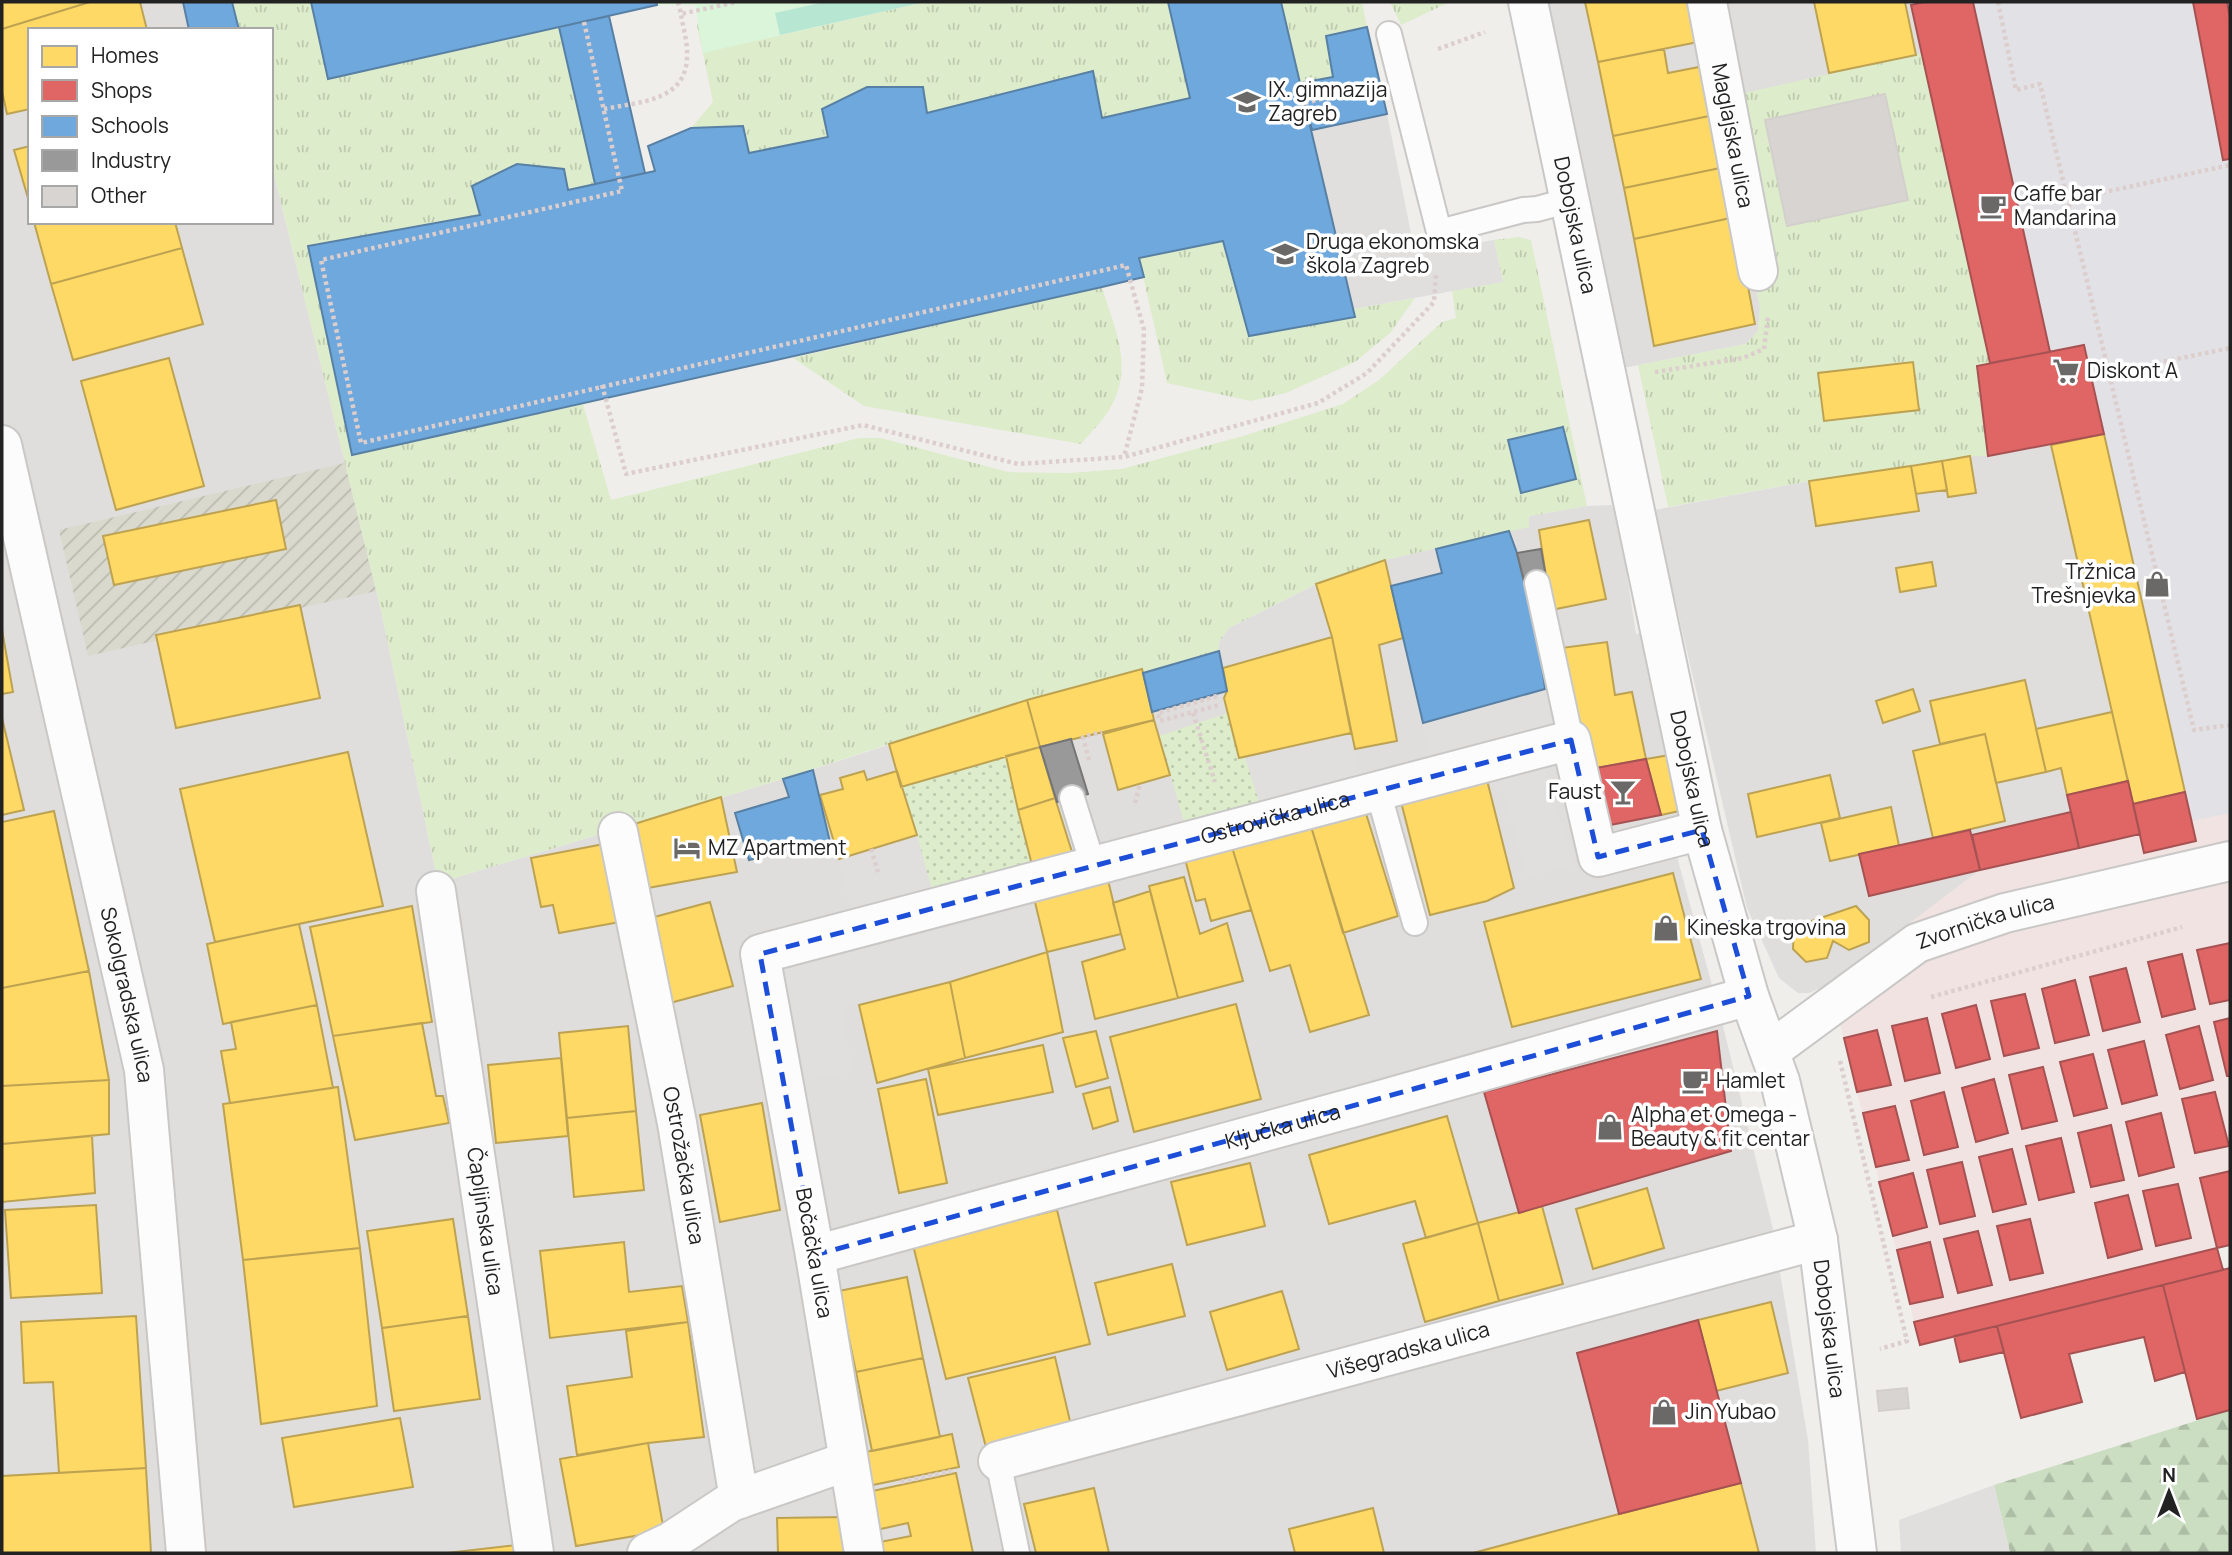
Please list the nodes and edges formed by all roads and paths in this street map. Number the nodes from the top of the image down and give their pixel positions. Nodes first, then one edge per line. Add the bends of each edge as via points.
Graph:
1 (678, 2) edge
2 (736, 2) edge
3 (1528, 2) edge
4 (1707, 2) edge
5 (1998, 2) edge
6 (681, 14) junction
7 (584, 22) dead end
8 (1389, 34) dead end
9 (604, 109) junction
10 (2230, 165) edge
11 (1570, 200) junction
12 (2068, 200) junction
13 (1439, 232) junction
14 (1758, 271) joint
15 (2230, 348) edge
16 (1653, 373) dead end
17 (2109, 373) junction
18 (602, 385) junction
19 (2, 445) edge
20 (1124, 457) junction
21 (1537, 583) dead end
22 (1217, 696) dead end
23 (1219, 705) dead end
24 (1193, 713) junction
25 (2230, 724) edge
26 (1571, 740) junction
27 (1140, 784) dead end
28 (1378, 791) junction
29 (1072, 798) dead end
30 (1134, 805) dead end
31 (1230, 830) junction
32 (1702, 830) junction
33 (618, 832) dead end
34 (2230, 860) edge
35 (1093, 865) junction
36 (436, 891) dead end
37 (1415, 923) dead end
38 (2191, 924) dead end
39 (760, 954) joint
40 (1749, 996) junction
41 (1926, 999) dead end
42 (1770, 1051) junction
43 (1840, 1059) dead end
44 (1818, 1240) junction
45 (815, 1255) junction
46 (1876, 1350) dead end
47 (848, 1461) junction
48 (998, 1461) joint
49 (739, 1499) junction
50 (186, 1553) edge
51 (534, 1553) edge
52 (648, 1553) edge
53 (864, 1553) edge
54 (1017, 1553) edge
55 (1857, 1553) edge

1 - 6 path
2 - 6 path
3 - 11 street, Dobojska ulica
4 - 14 street, Maglajska ulica
5 - 12 path via 2016,90 2040,84
6 - 9 path via 688,58 681,82 662,98
7 - 9 path
8 - 13 lane
9 - 18 path via 622,191 321,260 362,443
10 - 12 path
11 - 13 lane
11 - 32 street, Dobojska ulica
12 - 17 path
13 - 20 path via 1434,302 1367,373 1318,403
14 - 16 path via 1769,316 1764,349 1743,358
15 - 17 path
17 - 25 path via 2194,730
18 - 20 path via 626,474 863,425 1017,464
18 - 20 path via 1126,265 1144,330 1142,388
19 - 50 street, Sokolgradska ulica via 144,1070
21 - 26 lane
22 - 24 path via 1158,713 1160,721
23 - 24 path
24 - 31 path
26 - 28 street, Ostrovička ulica
26 - 32 street via 1598,857
27 - 30 path
28 - 31 street, Ostrovička ulica
28 - 37 lane
29 - 35 lane
31 - 35 street, Ostrovička ulica
32 - 40 street, Dobojska ulica
33 - 49 street, Ostrožačka ulica via 677,1123
34 - 42 street, Zvornička ulica via 2005,913 1917,943
35 - 39 street, Ostrovička ulica
36 - 51 street, Čapljinska ulica
38 - 41 path
39 - 45 street, Bočačka ulica
40 - 42 street, Dobojska ulica
40 - 45 street, Ključka ulica
42 - 44 street, Dobojska ulica
43 - 46 path via 1907,1341
44 - 48 street, Višegradska ulica
44 - 55 street, Dobojska ulica
45 - 47 street, Bočačka ulica
47 - 49 street
47 - 53 street, Bočačka ulica
48 - 54 lane
49 - 52 street

